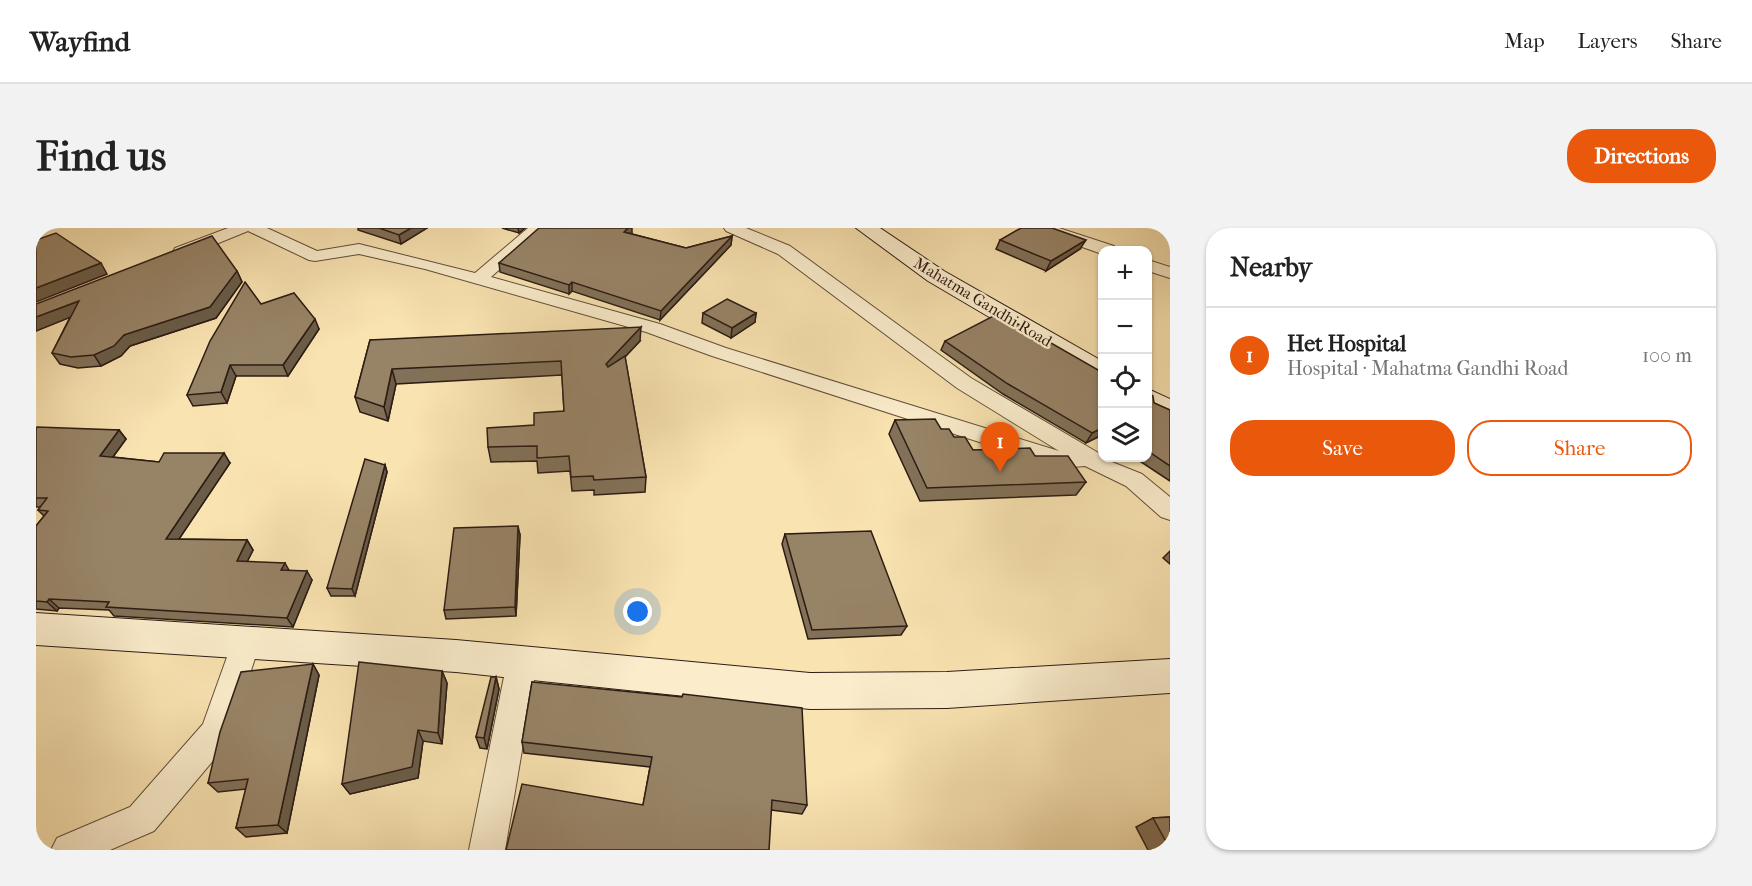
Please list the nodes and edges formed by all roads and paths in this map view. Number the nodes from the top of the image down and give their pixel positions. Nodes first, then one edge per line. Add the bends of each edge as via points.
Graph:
1 (242, 228) edge
2 (254, 228) edge
3 (538, 228) edge
4 (732, 228) edge
5 (866, 228) edge
6 (1043, 228) edge
7 (1098, 247) edge
8 (166, 258) edge
9 (1152, 266) edge
10 (1170, 273) edge
11 (478, 279) junction
12 (1098, 370) edge
13 (1152, 400) edge
14 (1170, 411) edge
15 (1088, 458) junction
16 (1170, 511) edge
17 (36, 630) edge
18 (246, 643) junction
19 (522, 662) junction
20 (1170, 676) edge
21 (69, 850) edge
22 (487, 850) edge

1 - 8 street
2 - 11 street via 315,256 356,244
3 - 11 street
4 - 15 street via 784,250 964,383
5 - 12 street, Mahatma Gandhi Road via 936,276
6 - 7 street
9 - 10 street
11 - 15 street via 652,328 1062,460
13 - 14 street
15 - 16 street via 1134,480
17 - 18 street
18 - 19 street
18 - 21 street via 216,733 142,819
19 - 20 street via 810,691 947,690
19 - 22 street

